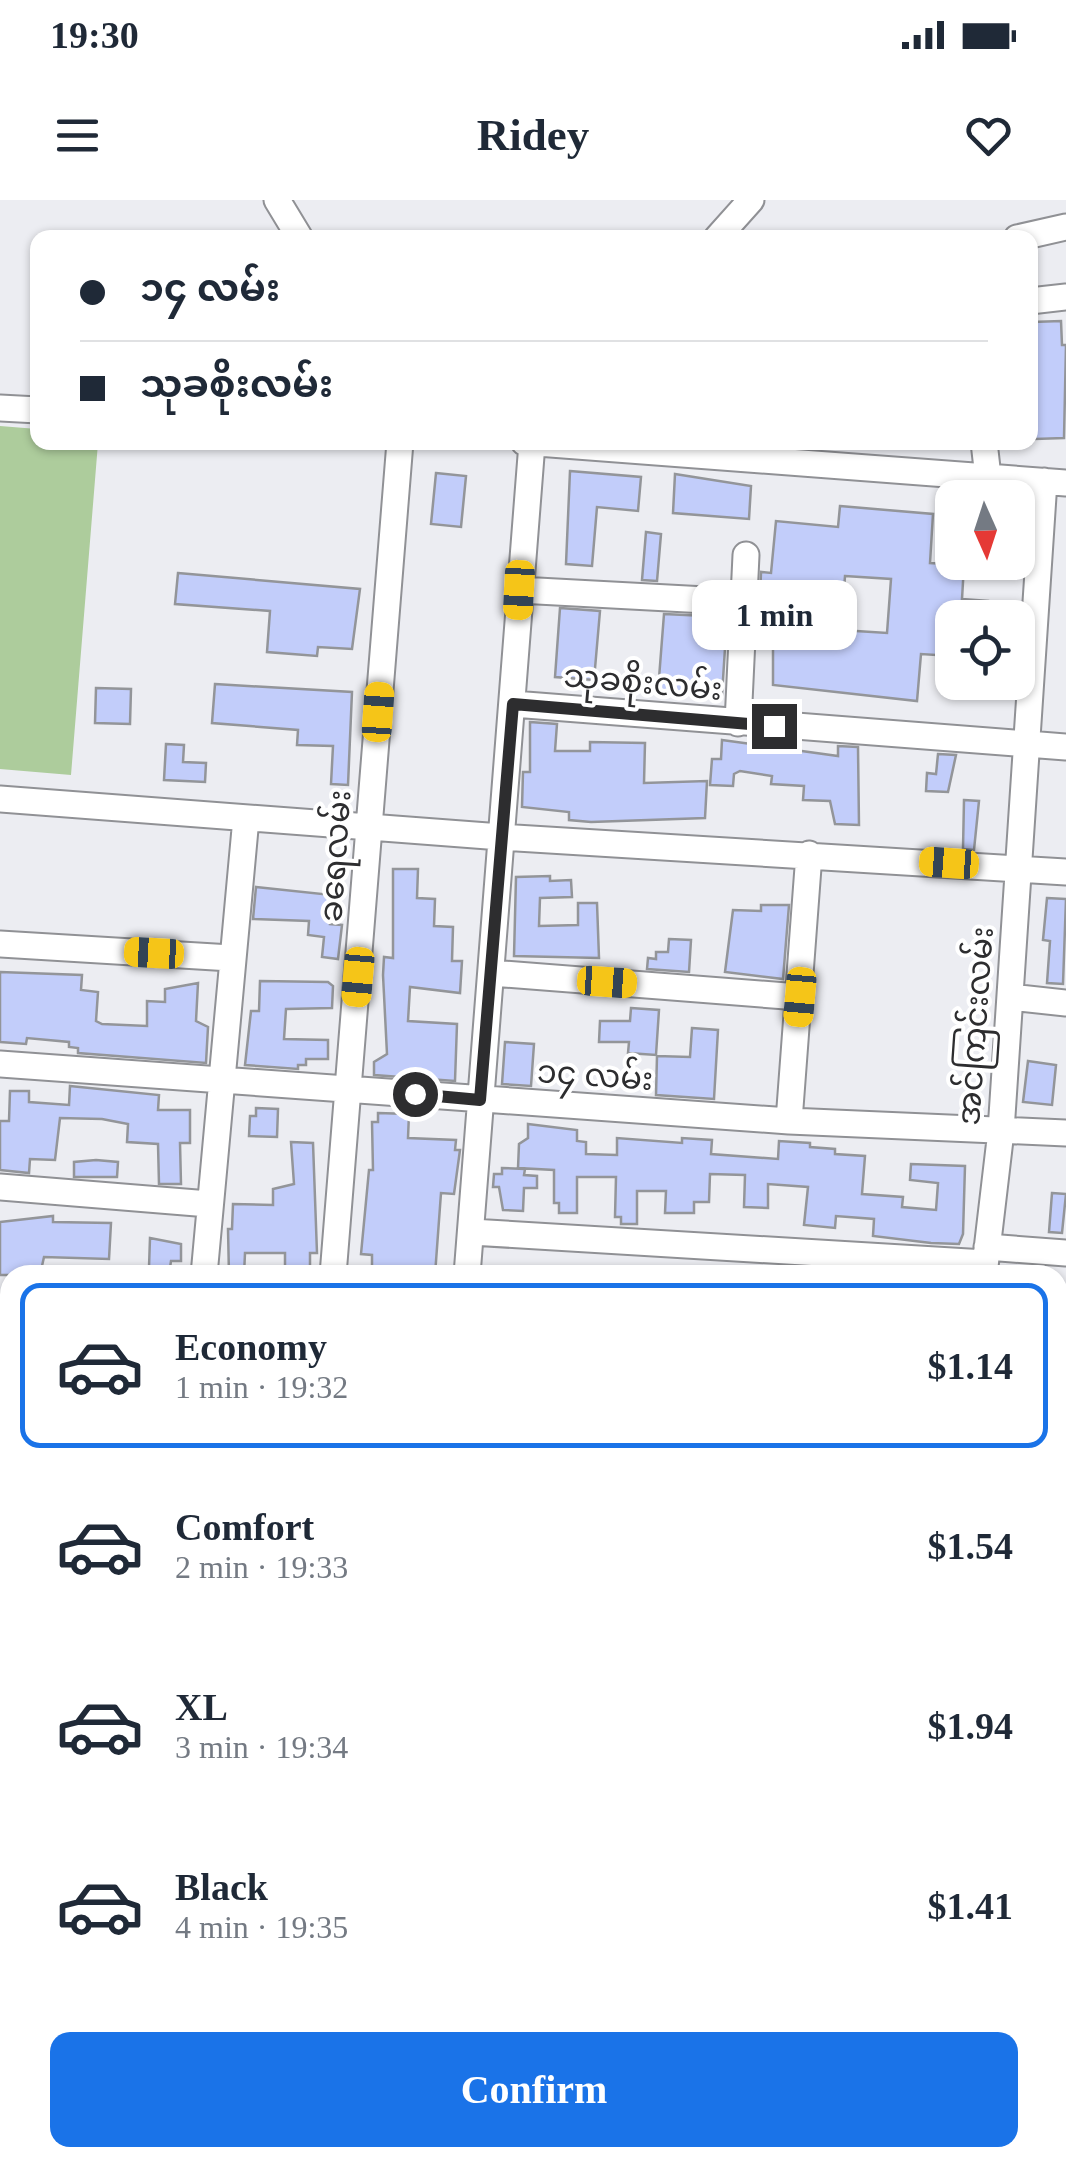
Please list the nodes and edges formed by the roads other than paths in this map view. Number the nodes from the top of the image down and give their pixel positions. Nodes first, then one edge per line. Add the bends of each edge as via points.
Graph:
1 (277, 200) edge
2 (751, 200) edge
3 (1066, 227) edge
4 (295, 230) edge
5 (725, 230) edge
6 (1038, 233) edge
7 (1066, 297) edge
8 (1038, 300) edge
9 (0, 408) edge
10 (30, 410) edge
11 (399, 450) edge
12 (531, 450) edge
13 (690, 450) edge
14 (985, 450) edge
15 (988, 477) junction
16 (1055, 482) edge
17 (746, 555) dead end
18 (519, 590) junction
19 (744, 602) junction
20 (513, 704) junction
21 (738, 723) junction
22 (1028, 745) junction
23 (1066, 748) edge
24 (0, 799) edge
25 (246, 818) junction
26 (370, 828) junction
27 (502, 838) junction
28 (809, 854) junction
29 (1019, 867) junction
30 (1066, 872) edge
31 (0, 944) edge
32 (231, 958) junction
33 (491, 973) junction
34 (800, 997) junction
35 (1010, 997) junction
36 (1066, 1003) edge
37 (0, 1064) edge
38 (221, 1080) junction
39 (350, 1089) junction
40 (480, 1100) junction
41 (789, 1121) junction
42 (1000, 1131) junction
43 (1066, 1134) edge
44 (0, 1188) edge
45 (209, 1204) junction
46 (471, 1232) junction
47 (1066, 1253) edge
48 (985, 1261) edge
49 (205, 1265) edge
50 (334, 1265) edge
51 (469, 1265) edge

1 - 4 street
2 - 5 street
3 - 6 street
7 - 8 street
9 - 10 street
11 - 26 street, ခရေလမ်း
12 - 18 street
13 - 15 street
14 - 15 street
15 - 16 street
16 - 22 street, အင်ကြင်းလမ်း
17 - 19 street
18 - 19 street
18 - 20 street
19 - 21 street
20 - 21 street, သုခစိုးလမ်း
20 - 27 street
21 - 22 street, သုခစိုးလမ်း
22 - 23 street, သုခစိုးလမ်း
22 - 29 street, အင်ကြင်းလမ်း
24 - 25 street
25 - 26 street
25 - 32 street
26 - 27 street
26 - 39 street, ခရေလမ်း
27 - 28 street
27 - 33 street
28 - 29 street
28 - 34 street
29 - 30 street
29 - 35 street, အင်ကြင်းလမ်း
31 - 32 street
32 - 38 street
33 - 34 street
33 - 40 street
34 - 41 street
35 - 36 street
35 - 42 street, အင်ကြင်းလမ်း
37 - 38 street, ၁၄ လမ်း
38 - 39 street, ၁၄ လမ်း
38 - 45 street
39 - 40 street, ၁၄ လမ်း
39 - 50 street, ခရေလမ်း
40 - 41 street, ၁၄ လမ်း
40 - 46 street
41 - 42 street, ၁၄ လမ်း
42 - 43 street, ၁၄ လမ်း
42 - 48 street, အင်ကြင်းလမ်း
44 - 45 street
45 - 49 street
46 - 48 street
46 - 51 street
47 - 48 street

